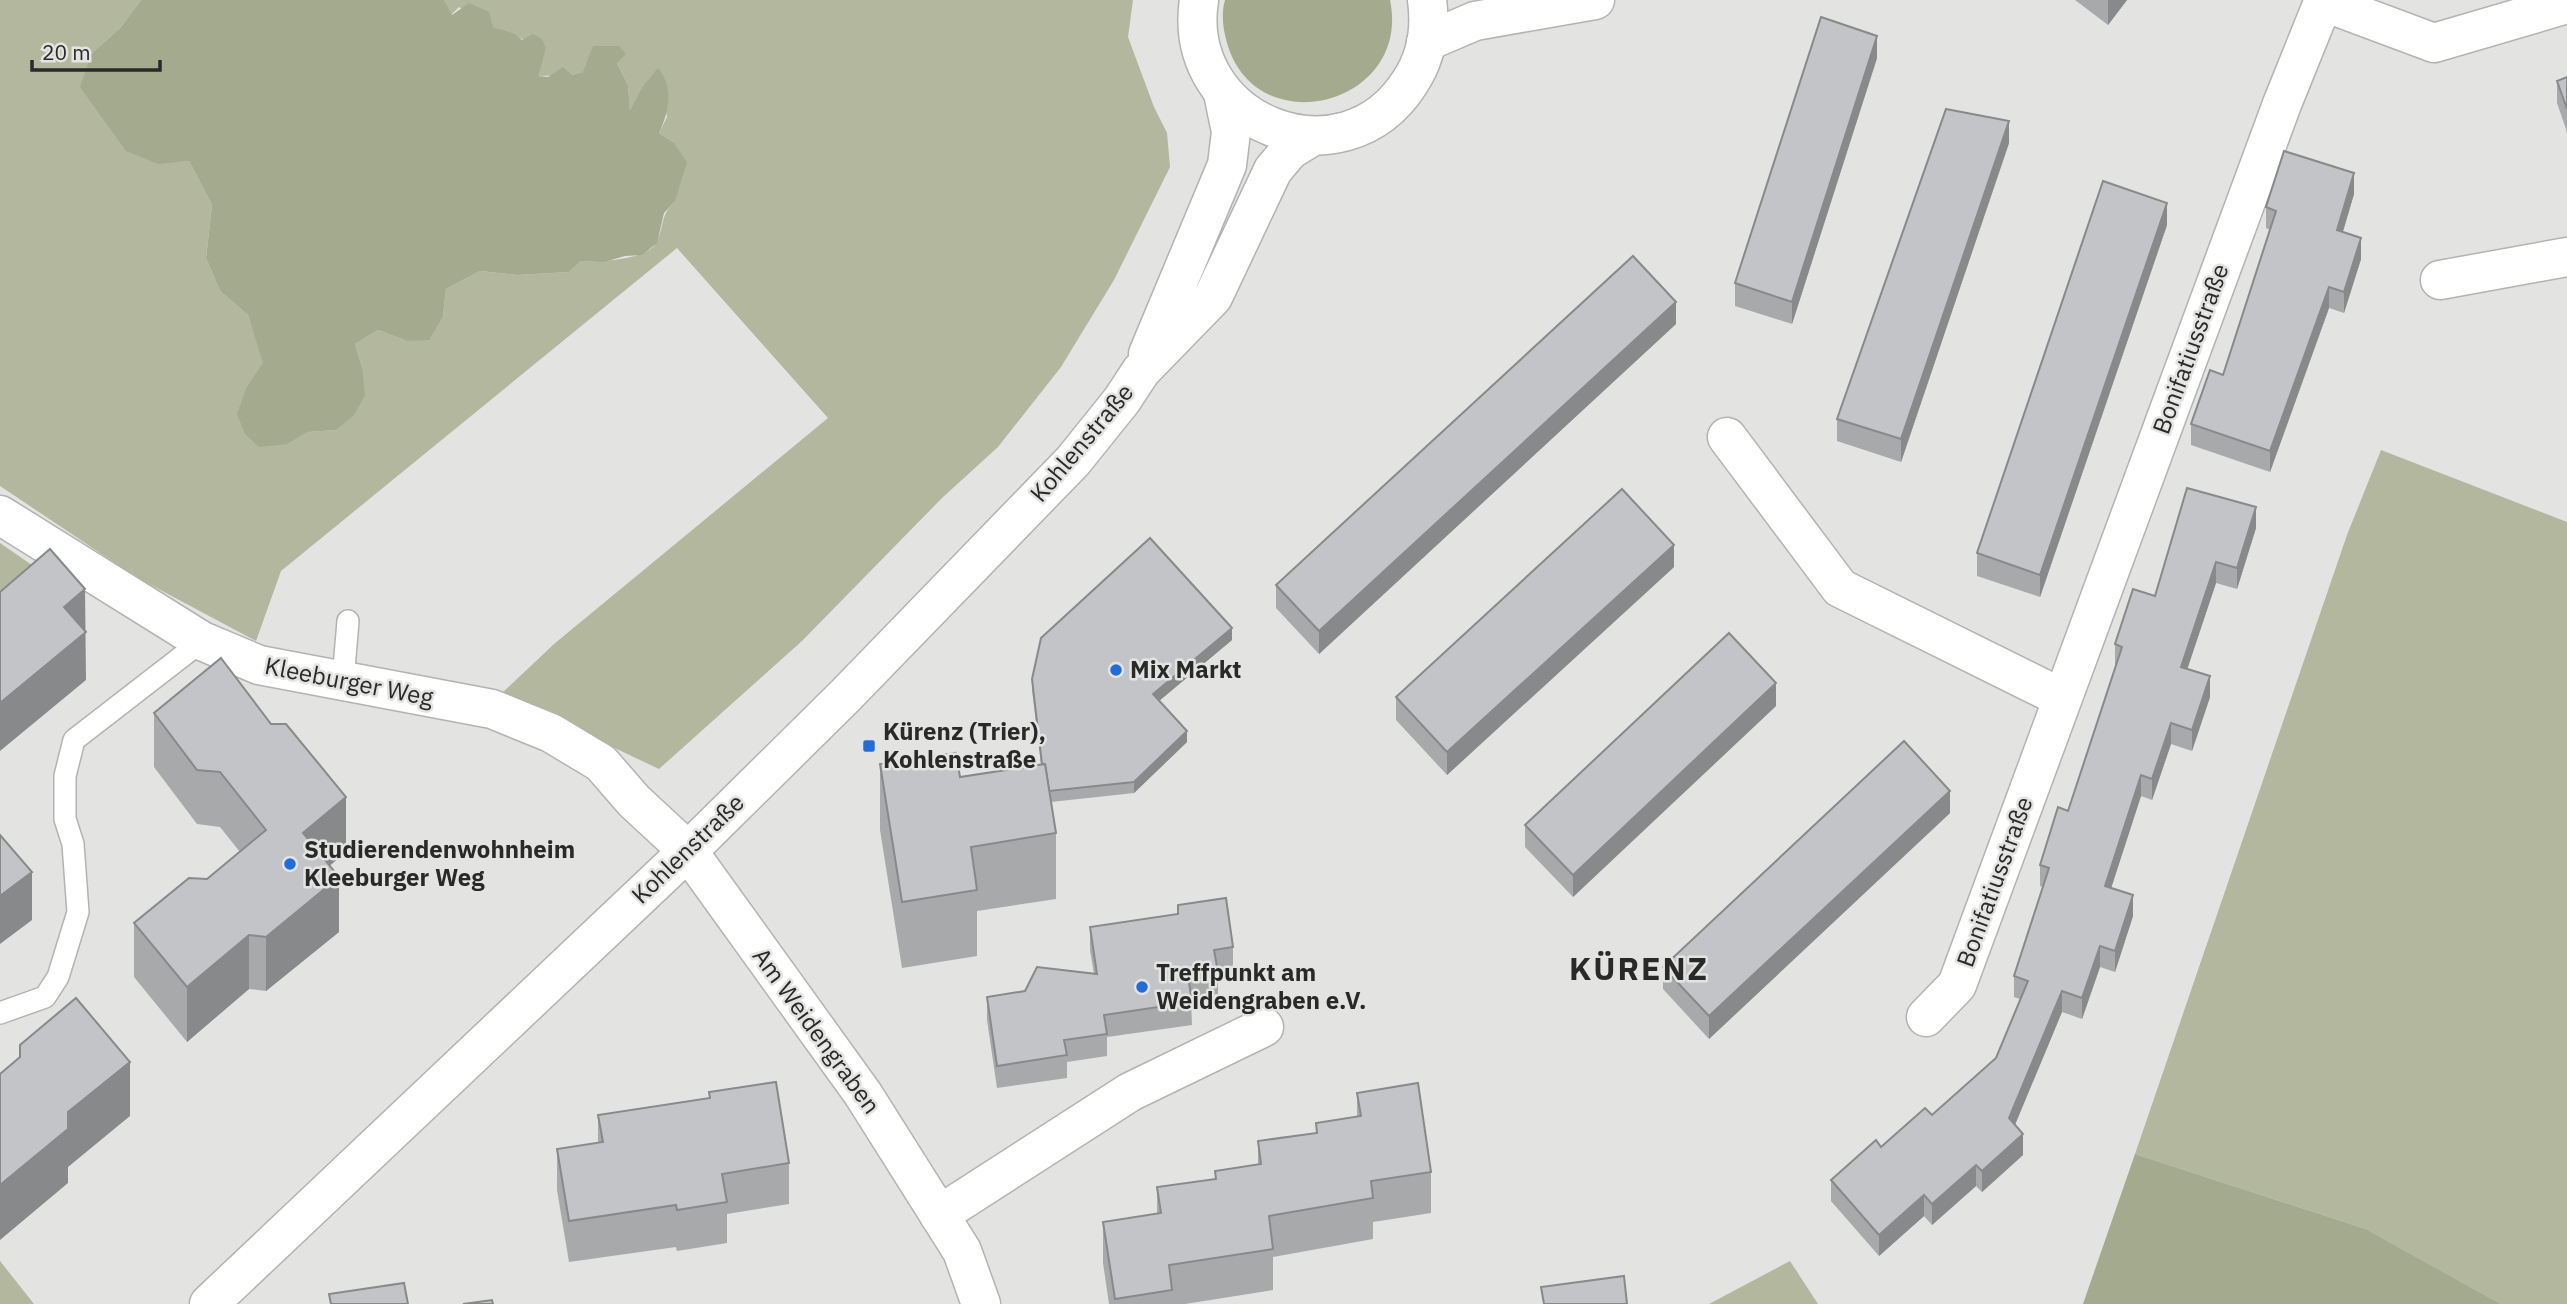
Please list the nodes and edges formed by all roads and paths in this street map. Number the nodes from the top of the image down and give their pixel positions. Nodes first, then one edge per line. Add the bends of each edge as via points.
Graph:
1 (1199, 0) edge
2 (1427, 0) edge
3 (1595, 0) edge
4 (2324, 1) edge
5 (2567, 4) edge
6 (1426, 42) junction
7 (1223, 93) junction
8 (1313, 135) junction
9 (2567, 257) edge
10 (2440, 280) dead end
11 (1142, 371) junction
12 (1727, 437) dead end
13 (0, 514) edge
14 (348, 621) dead end
15 (202, 641) junction
16 (343, 680) junction
17 (2062, 698) junction
18 (688, 851) junction
19 (0, 1013) edge
20 (1926, 1017) dead end
21 (1264, 1027) dead end
22 (939, 1214) junction
23 (209, 1304) edge
24 (981, 1304) edge

1 - 7 street, Kohlenstraße via 1202,53
2 - 6 street, Kohlenstraße
3 - 6 street via 1475,21
4 - 5 street via 2434,43
4 - 17 street, Bonifatiusstraße
6 - 8 street, Kohlenstraße via 1415,75 1386,110 1347,131
7 - 8 street, Kohlenstraße via 1263,124
7 - 11 street, Kohlenstraße via 1231,132 1227,165
8 - 11 street, Kohlenstraße via 1290,150 1273,170 1213,297
9 - 10 street
11 - 18 street, Kohlenstraße via 1073,461
12 - 17 street via 1840,588
13 - 15 street, Kleeburger Weg
14 - 16 lane
15 - 16 street, Kleeburger Weg via 259,665
15 - 19 lane via 74,740 65,776 65,819 73,844 78,912 58,977 45,997
16 - 18 street, Kleeburger Weg via 492,709 551,733 601,763
17 - 20 street, Bonifatiusstraße via 1957,985
18 - 22 street, Am Weidengraben via 863,1094
18 - 23 street, Kohlenstraße
21 - 22 street via 1130,1092
22 - 24 street, Am Weidengraben via 962,1251

